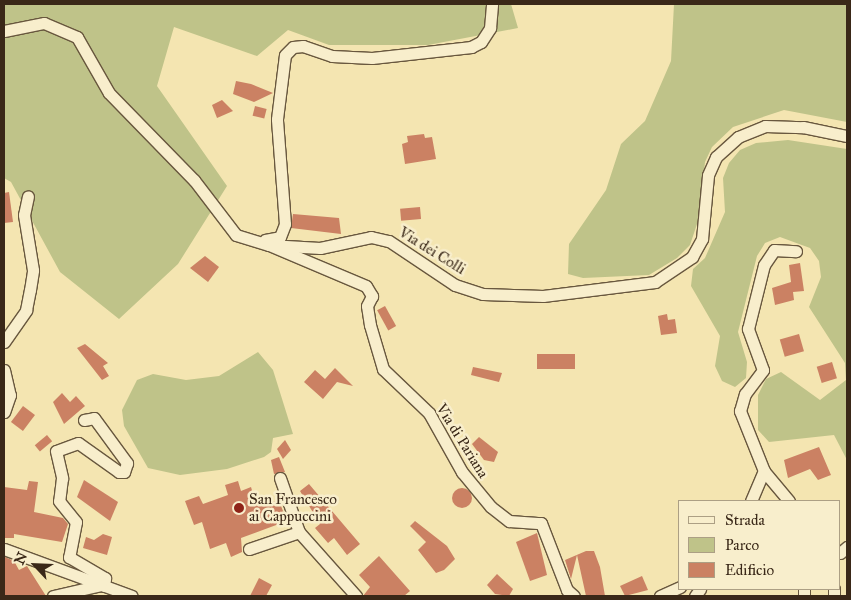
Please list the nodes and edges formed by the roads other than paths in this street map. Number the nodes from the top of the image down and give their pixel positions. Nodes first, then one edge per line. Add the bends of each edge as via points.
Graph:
1 (492, 4) edge
2 (4, 31) edge
3 (847, 136) edge
4 (28, 196) dead end
5 (217, 212) junction
6 (269, 245) junction
7 (796, 251) dead end
8 (4, 342) edge
9 (4, 370) edge
10 (4, 412) edge
11 (84, 420) dead end
12 (764, 471) junction
13 (280, 478) dead end
14 (751, 500) edge
15 (788, 500) edge
16 (299, 532) junction
17 (4, 549) edge
18 (249, 549) dead end
19 (68, 573) junction
20 (103, 586) junction
21 (678, 588) edge
22 (65, 594) edge
23 (53, 596) edge
24 (132, 596) edge
25 (356, 596) edge
26 (574, 596) edge
27 (660, 596) edge

1 - 5 street via 490,28 481,42 471,47 372,58 332,56 293,47 285,55 279,81 277,119 286,202 280,237 262,240 238,230
2 - 5 street, Via dei Colli via 44,23 77,37 109,93 194,180
3 - 6 street, Via dei Colli via 803,127 765,126 738,137 716,157 708,175 702,239 692,258 655,282 543,296 483,294 455,285 388,241 372,237 320,248
4 - 8 street via 24,215 33,270 30,290 26,310
5 - 6 street, Via dei Colli via 236,235
6 - 26 street, Via di Pariana via 282,255 366,286 372,296 367,306 370,325 383,369 429,413 462,472 491,507 509,521 541,523 567,590
7 - 12 street via 774,250 768,254 751,308 750,337 763,370 745,394 740,411
9 - 10 street via 10,394
11 - 20 street via 94,418 127,464 124,472 119,472 78,443 56,452 62,478 59,501 76,522 69,557 106,578
12 - 14 street
12 - 15 street
13 - 16 street
16 - 18 street
16 - 25 street
17 - 19 street
19 - 20 street
19 - 22 street
20 - 22 street
20 - 24 street
21 - 27 street
22 - 23 street

